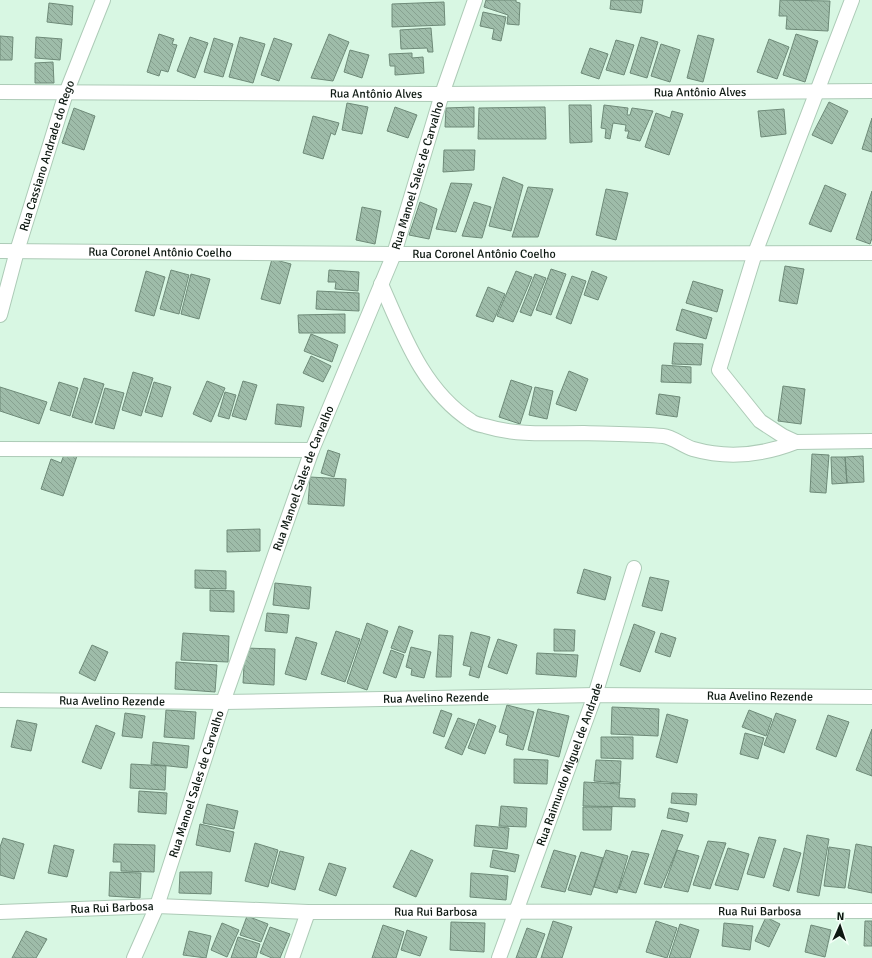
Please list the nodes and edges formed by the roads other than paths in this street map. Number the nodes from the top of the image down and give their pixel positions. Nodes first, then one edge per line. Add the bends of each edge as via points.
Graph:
1 (103, 0) edge
2 (475, 0) edge
3 (852, 0) edge
4 (816, 91) junction
5 (872, 91) edge
6 (0, 92) edge
7 (66, 93) junction
8 (442, 94) junction
9 (0, 251) edge
10 (17, 251) junction
11 (755, 253) junction
12 (872, 253) edge
13 (394, 254) junction
14 (381, 284) junction
15 (0, 316) edge
16 (872, 441) edge
17 (796, 442) junction
18 (0, 449) edge
19 (312, 450) junction
20 (634, 568) dead end
21 (596, 695) junction
22 (872, 697) edge
23 (0, 700) edge
24 (223, 702) junction
25 (157, 906) junction
26 (515, 911) junction
27 (872, 911) edge
28 (0, 912) edge
29 (308, 912) junction
30 (134, 958) edge
31 (292, 958) edge
32 (499, 958) edge

1 - 7 street, Rua Cassiano Andrade do Rego
2 - 8 street, Rua Manoel Sales de Carvalho
3 - 4 street
4 - 5 street, Rua Antônio Alves
4 - 8 street, Rua Antônio Alves
4 - 11 street
6 - 7 street, Rua Antônio Alves
7 - 8 street, Rua Antônio Alves
7 - 10 street, Rua Cassiano Andrade do Rego
8 - 13 street, Rua Manoel Sales de Carvalho
9 - 10 street, Rua Coronel Antônio Coelho
10 - 13 street, Rua Coronel Antônio Coelho
10 - 15 street, Rua Cassiano Andrade do Rego
11 - 12 street, Rua Coronel Antônio Coelho
11 - 13 street, Rua Coronel Antônio Coelho
11 - 17 street via 718,370 760,421
13 - 14 street, Rua Manoel Sales de Carvalho
14 - 17 street via 406,342 430,383 472,422 525,434 665,436 688,448 720,454 766,452
14 - 19 street, Rua Manoel Sales de Carvalho
16 - 17 street
18 - 19 street
19 - 24 street, Rua Manoel Sales de Carvalho
20 - 21 street, Rua Raimundo Miguel de Andrade
21 - 22 street, Rua Avelino Rezende
21 - 24 street, Rua Avelino Rezende
21 - 26 street, Rua Raimundo Miguel de Andrade
23 - 24 street, Rua Avelino Rezende
24 - 25 street, Rua Manoel Sales de Carvalho
25 - 28 street, Rua Rui Barbosa
25 - 29 street, Rua Rui Barbosa
25 - 30 street, Rua Manoel Sales de Carvalho
26 - 27 street, Rua Rui Barbosa
26 - 29 street, Rua Rui Barbosa
26 - 32 street, Rua Raimundo Miguel de Andrade
29 - 31 street

